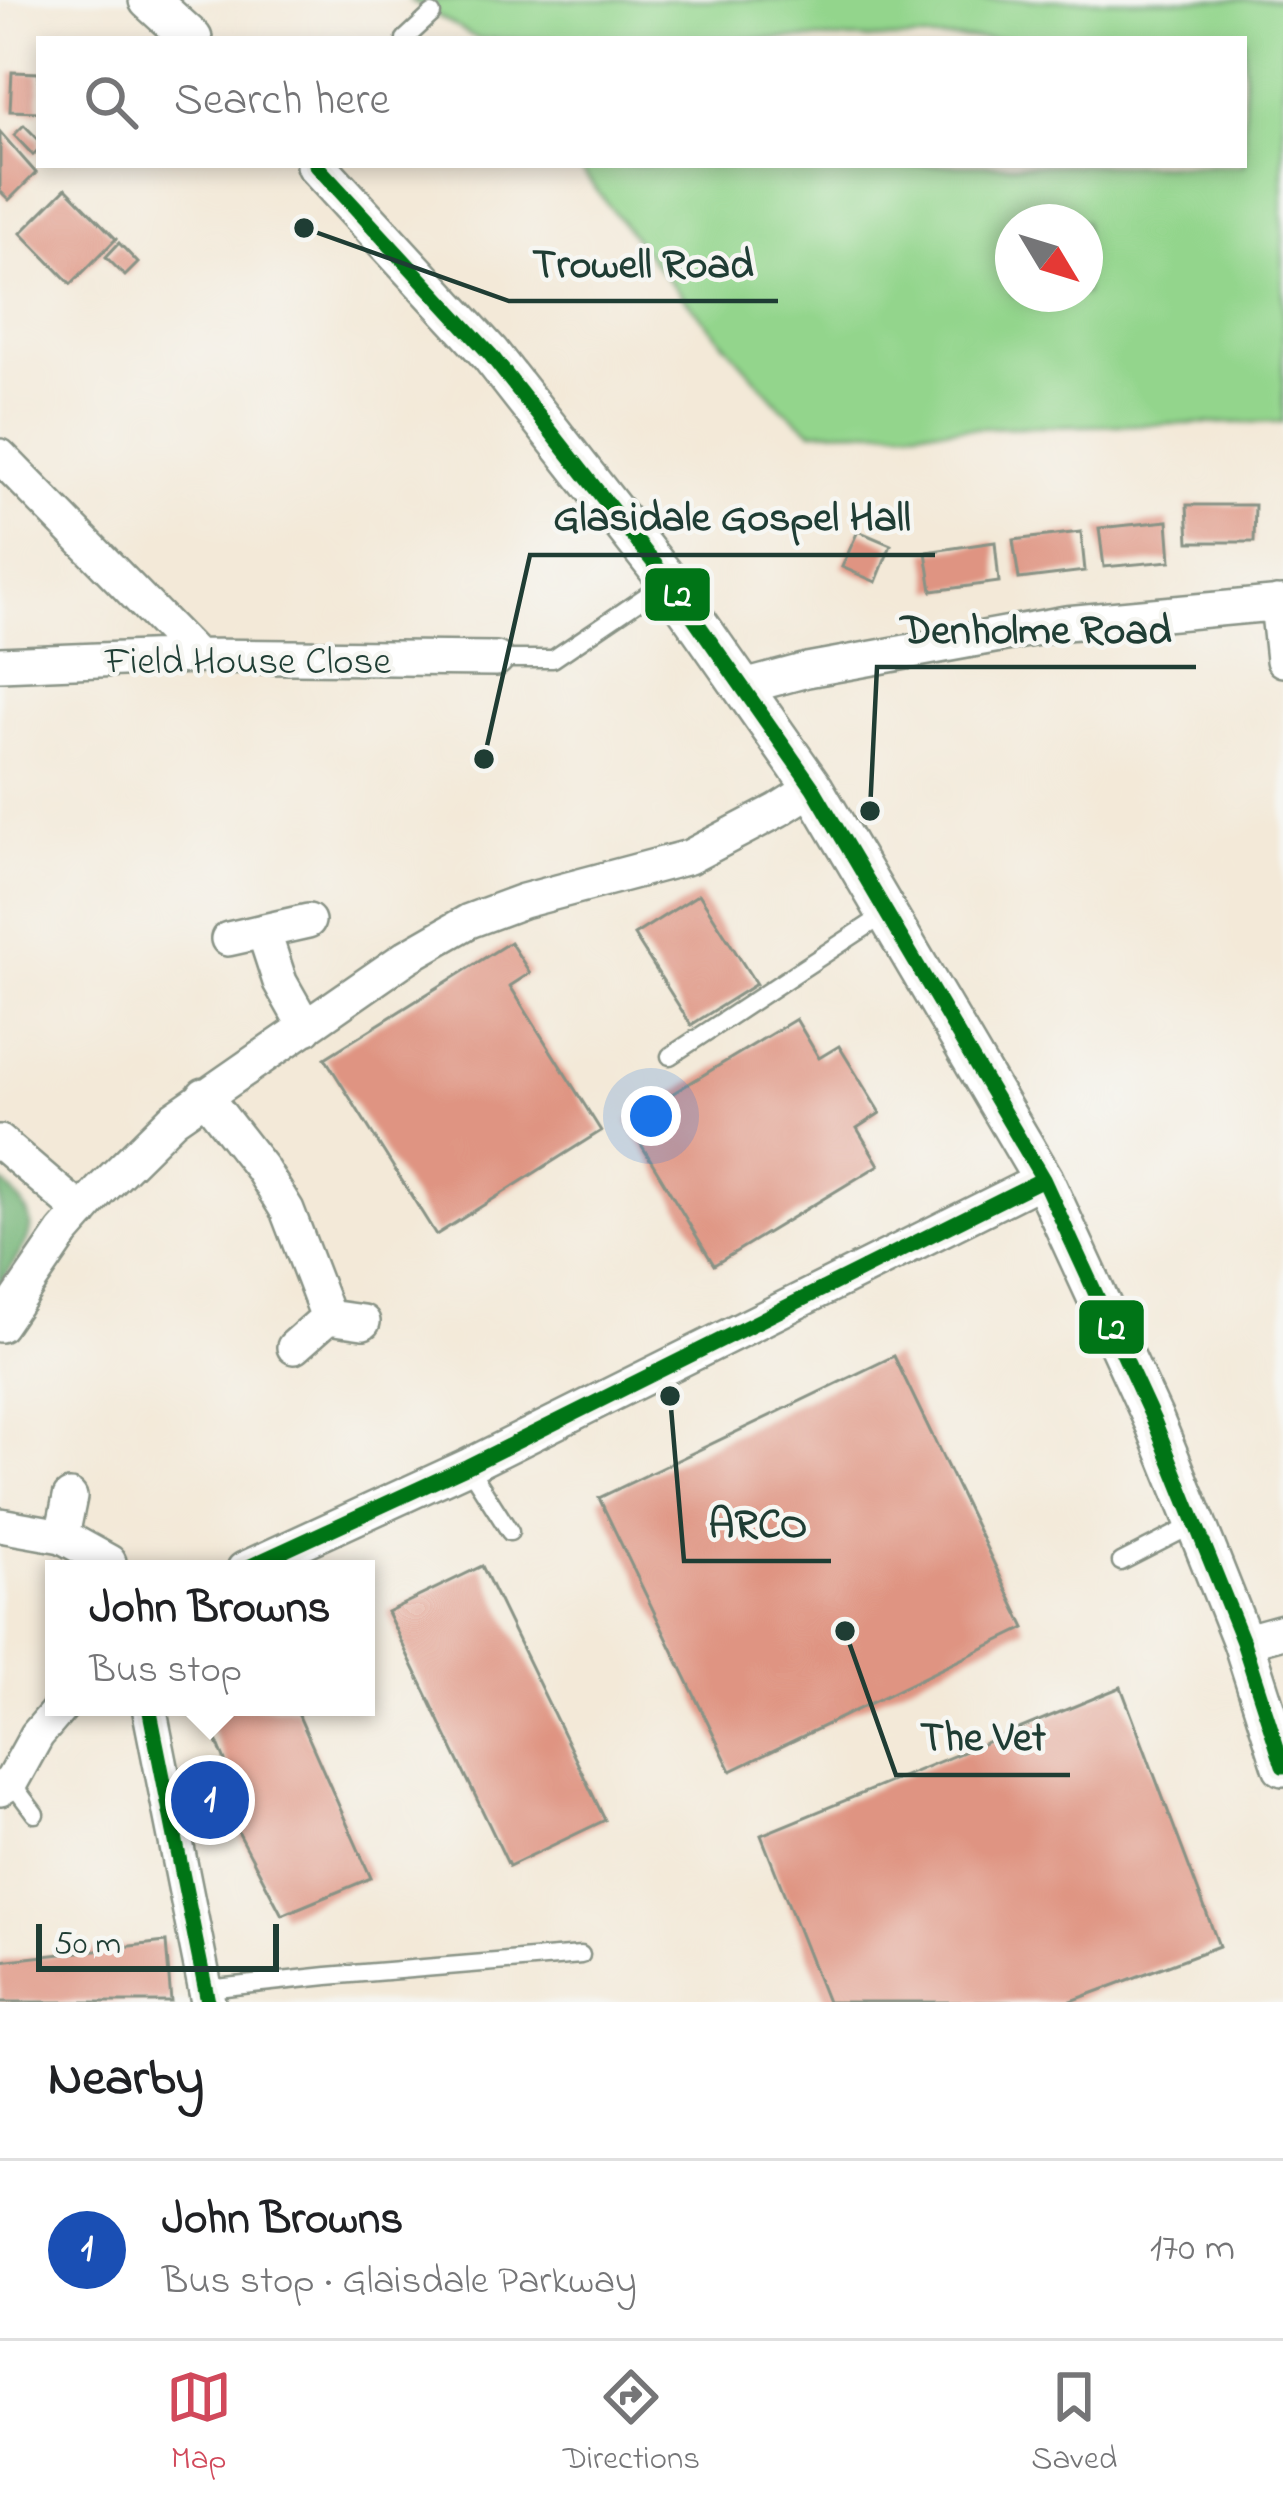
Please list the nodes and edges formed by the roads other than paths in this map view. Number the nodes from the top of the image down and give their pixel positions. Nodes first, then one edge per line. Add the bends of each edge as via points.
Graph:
1 (149, 0) edge
2 (432, 14) dead end
3 (189, 36) edge
4 (408, 36) edge
5 (319, 168) edge
6 (0, 456) edge
7 (668, 581) junction
8 (1280, 603) edge
9 (196, 656) junction
10 (496, 659) joint
11 (1283, 661) edge
12 (0, 664) edge
13 (744, 686) junction
14 (813, 788) junction
15 (888, 913) junction
16 (308, 921) dead end
17 (264, 932) junction
18 (227, 939) dead end
19 (306, 1028) junction
20 (670, 1056) dead end
21 (204, 1095) junction
22 (0, 1142) edge
23 (1043, 1179) junction
24 (82, 1212) junction
25 (328, 1317) junction
26 (364, 1322) dead end
27 (0, 1324) edge
28 (295, 1347) dead end
29 (468, 1466) junction
30 (70, 1498) dead end
31 (1196, 1524) junction
32 (0, 1525) edge
33 (511, 1532) dead end
34 (62, 1536) junction
35 (105, 1560) edge
36 (264, 1560) edge
37 (1120, 1562) dead end
38 (1283, 1630) edge
39 (1243, 1642) junction
40 (54, 1716) edge
41 (151, 1716) edge
42 (1283, 1766) edge
43 (6, 1786) edge
44 (35, 1814) dead end
45 (580, 1955) dead end
46 (207, 1996) edge

1 - 3 street
2 - 4 lane
5 - 7 street via 490,354
6 - 9 street
7 - 10 lane via 553,659
7 - 13 street
8 - 11 street
8 - 13 street via 1066,623
9 - 10 street, Field House Close
9 - 12 street, Field House Close
13 - 14 street
14 - 15 street
14 - 19 street via 689,857 469,921
15 - 20 lane
15 - 23 street
16 - 17 street
17 - 18 street
17 - 19 street
19 - 21 street
21 - 24 street
21 - 25 street via 287,1210
22 - 24 street
23 - 29 street
23 - 31 street
24 - 27 street
25 - 26 street
25 - 28 street
29 - 33 lane
29 - 36 street
30 - 34 street
31 - 37 lane
31 - 39 street
32 - 34 street
34 - 35 street
38 - 39 street
39 - 42 street
40 - 43 street
41 - 46 street
43 - 44 lane
45 - 46 lane

